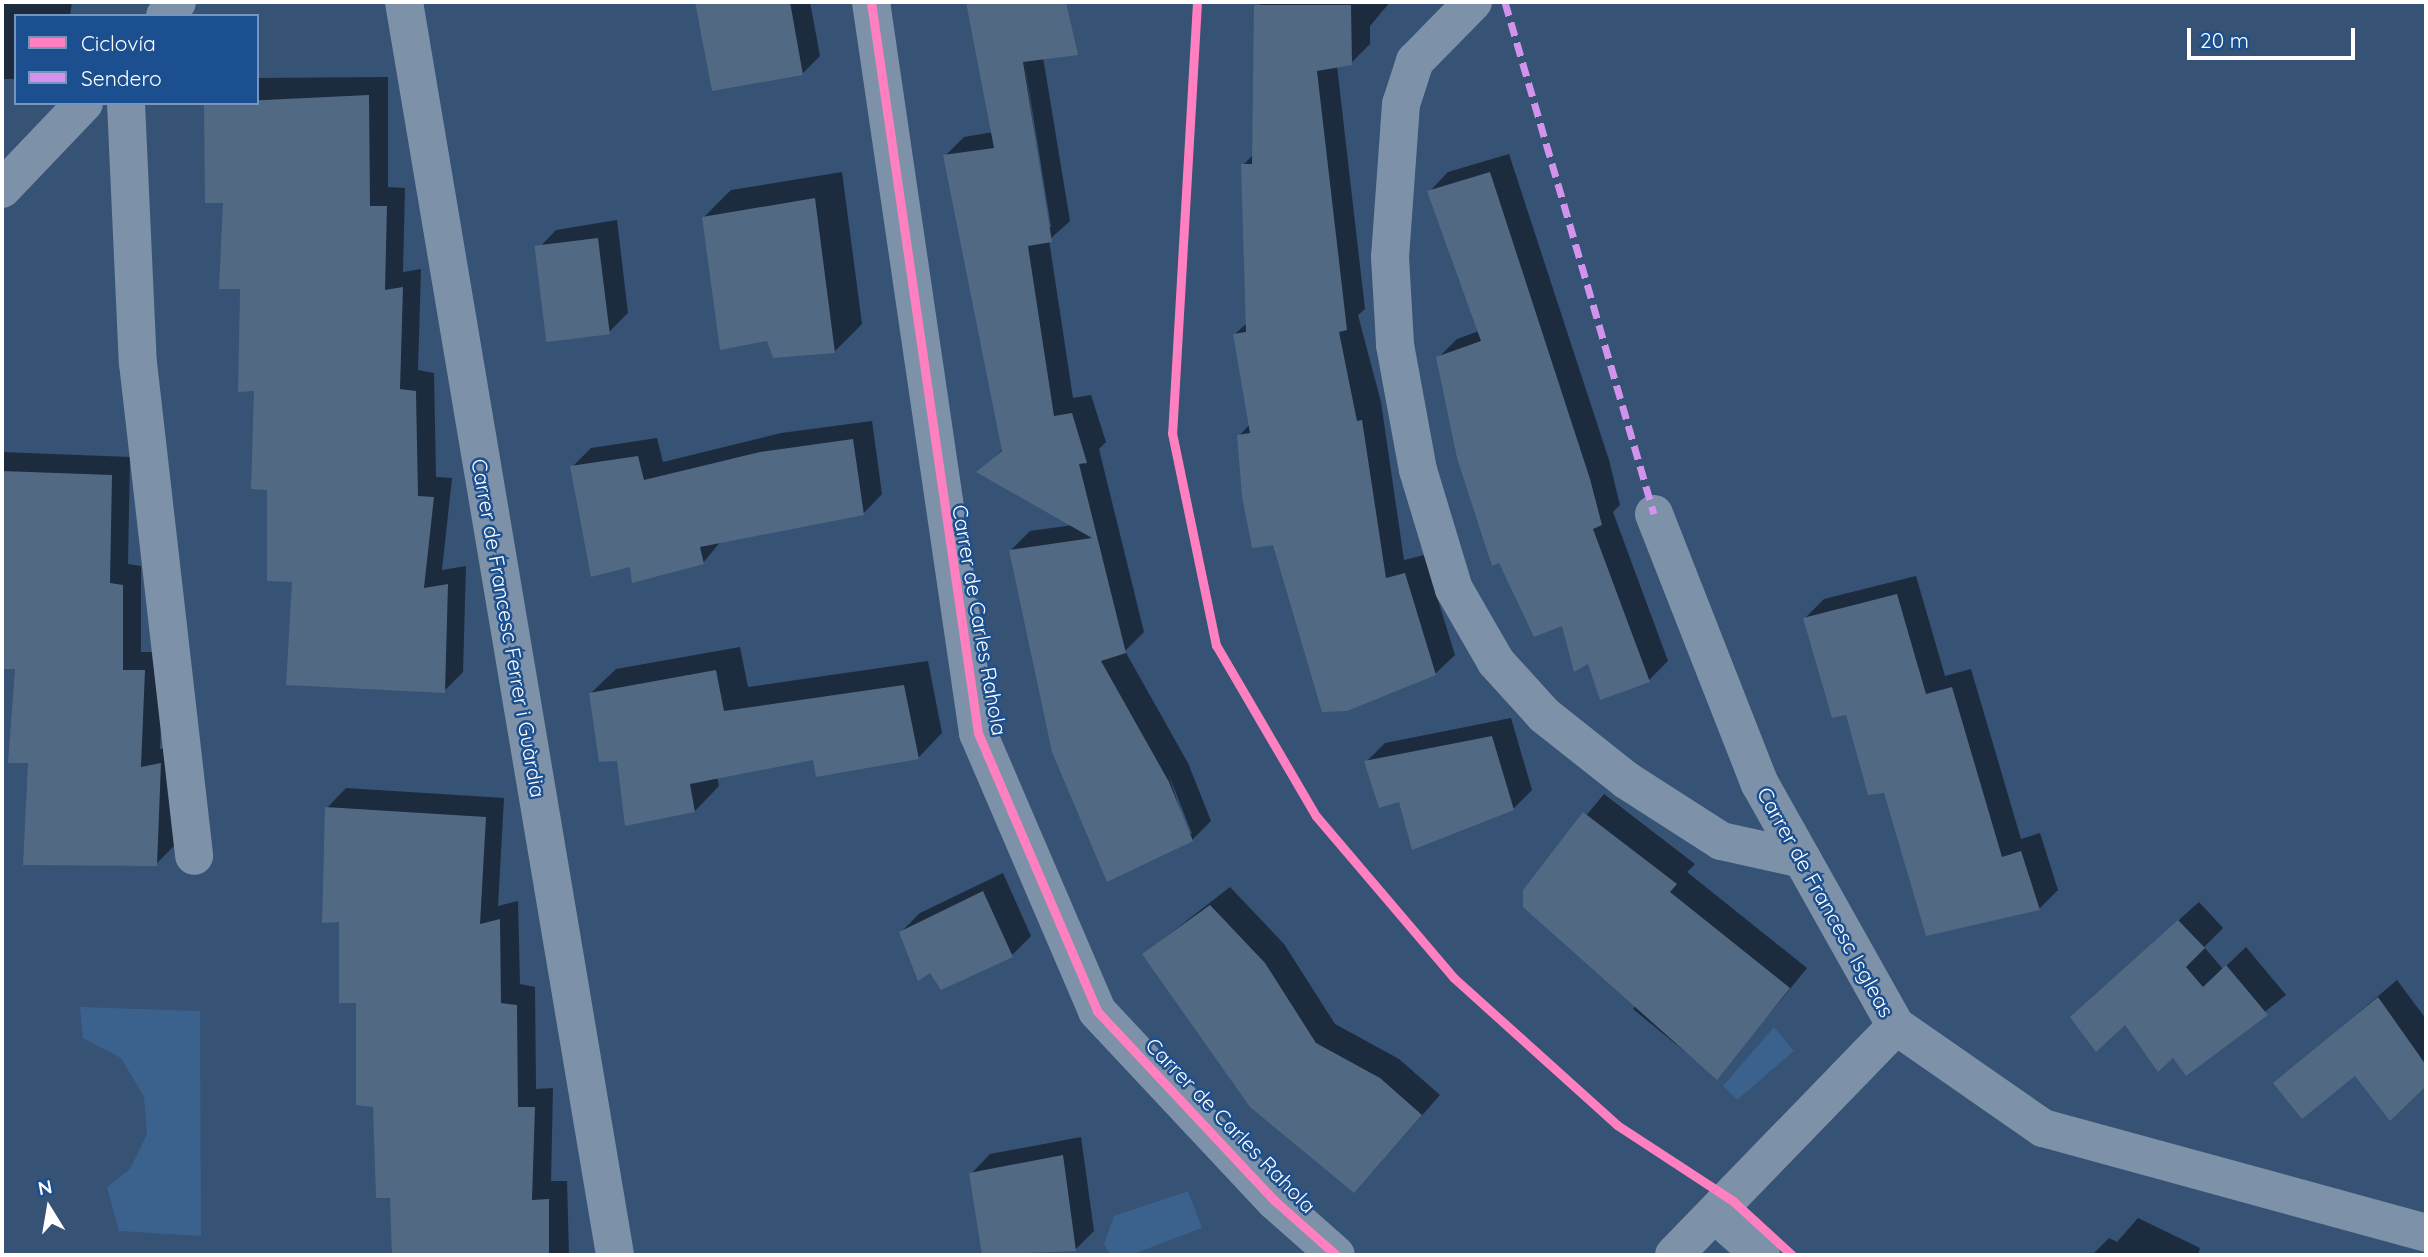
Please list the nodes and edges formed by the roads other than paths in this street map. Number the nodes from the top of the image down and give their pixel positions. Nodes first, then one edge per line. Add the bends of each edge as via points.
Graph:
1 (404, 2) edge
2 (871, 2) edge
3 (1473, 2) edge
4 (82, 105) edge
5 (126, 105) edge
6 (2, 189) edge
7 (1654, 514) dead end
8 (194, 856) dead end
9 (1802, 859) junction
10 (1896, 1026) junction
11 (1717, 1216) junction
12 (2426, 1233) edge
13 (615, 1255) edge
14 (1336, 1255) edge
15 (1674, 1255) edge
16 (1761, 1255) edge

1 - 13 street, Carrer de Francesc Ferrer i Guàrdia
2 - 14 street, Carrer de Carles Rahola via 978,733 1097,1011 1275,1201
3 - 9 street via 1415,61 1401,104 1390,257 1395,345 1418,470 1454,589 1496,662 1544,715 1626,780 1721,841
4 - 6 street
5 - 8 street via 138,363
7 - 9 street, Carrer de Francesc Isgleas via 1760,784
9 - 10 street, Carrer de Francesc Isgleas
10 - 11 street
10 - 12 street, Carrer de Francesc Isgleas via 2043,1128
11 - 15 street
11 - 16 street

